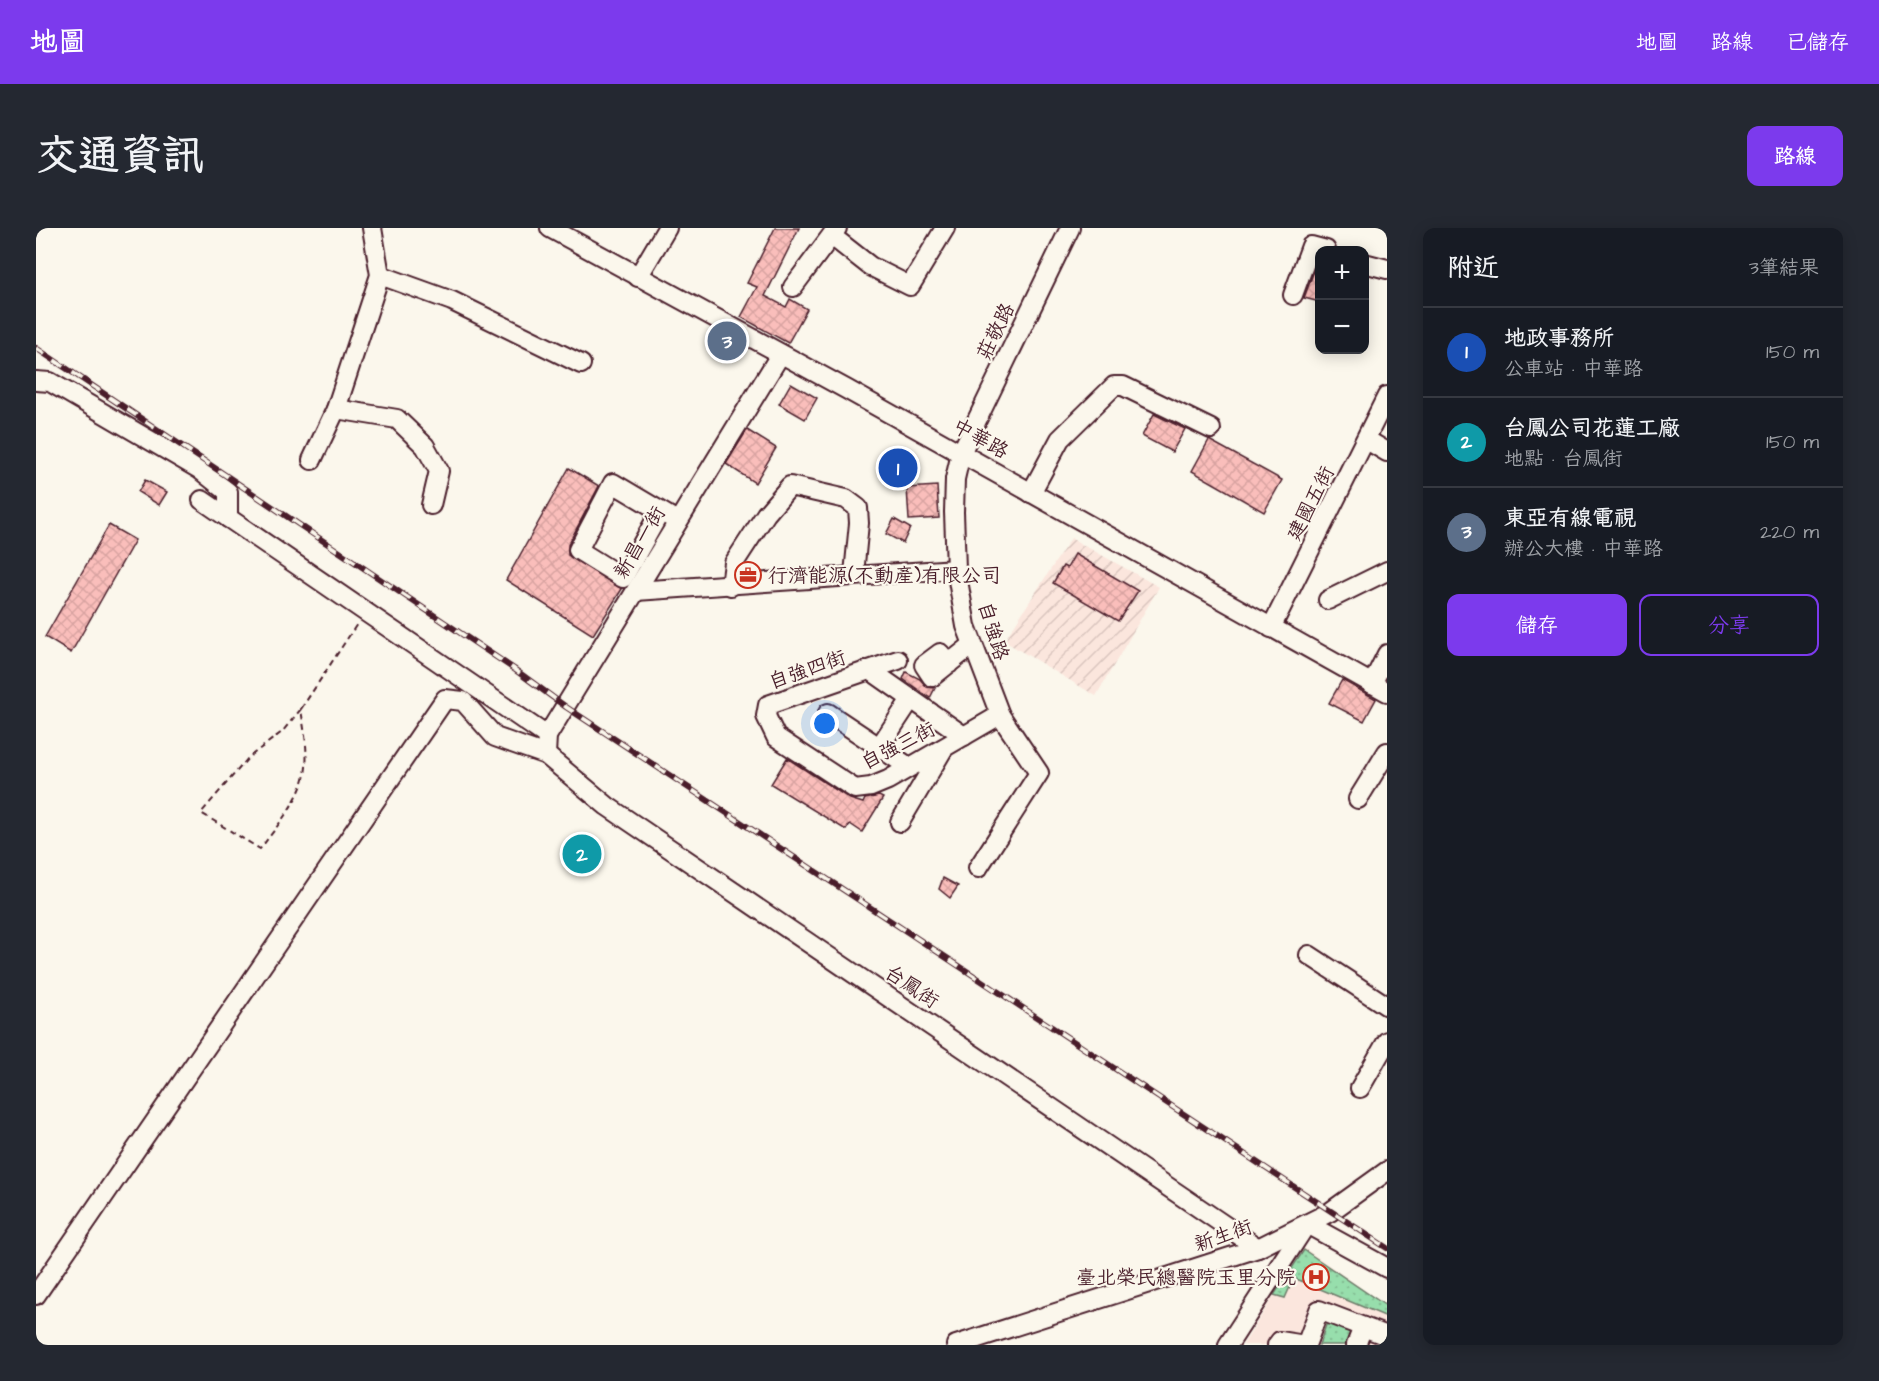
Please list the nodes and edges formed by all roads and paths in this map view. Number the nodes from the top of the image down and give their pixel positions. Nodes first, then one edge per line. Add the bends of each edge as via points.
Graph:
1 (372, 228) edge
2 (550, 228) edge
3 (667, 228) edge
4 (945, 228) edge
5 (1070, 228) edge
6 (835, 232) edge
7 (1315, 247) edge
8 (1369, 264) edge
9 (1387, 269) edge
10 (380, 275) junction
11 (638, 277) junction
12 (793, 287) dead end
13 (1293, 294) dead end
14 (780, 355) junction
15 (580, 364) dead end
16 (36, 381) edge
17 (1387, 396) edge
18 (336, 409) junction
19 (1212, 429) dead end
20 (1367, 440) junction
21 (1387, 452) edge
22 (961, 453) junction
23 (312, 460) dead end
24 (1031, 493) junction
25 (202, 500) dead end
26 (431, 505) dead end
27 (660, 512) junction
28 (228, 518) junction
29 (676, 521) junction
30 (956, 569) junction
31 (1387, 571) edge
32 (854, 574) junction
33 (731, 586) junction
34 (636, 591) junction
35 (1328, 600) dead end
36 (365, 612) junction
37 (1271, 628) junction
38 (972, 645) junction
39 (1387, 654) edge
40 (898, 660) dead end
41 (949, 664) dead end
42 (870, 670) junction
43 (1380, 688) edge
44 (911, 699) junction
45 (301, 709) junction
46 (828, 712) dead end
47 (1000, 714) junction
48 (766, 716) joint
49 (547, 736) junction
50 (964, 736) junction
51 (880, 746) junction
52 (945, 747) junction
53 (1387, 752) edge
54 (546, 755) junction
55 (909, 767) junction
56 (1358, 799) dead end
57 (900, 822) dead end
58 (978, 868) dead end
59 (1310, 955) dead end
60 (1387, 1006) edge
61 (1387, 1041) edge
62 (1360, 1088) dead end
63 (1387, 1171) edge
64 (1306, 1224) junction
65 (1258, 1248) junction
66 (1387, 1268) edge
67 (36, 1295) edge
68 (1363, 1327) junction
69 (1387, 1336) edge
70 (956, 1345) edge
71 (1228, 1345) edge
72 (1277, 1345) edge
73 (1305, 1345) edge
74 (1356, 1345) edge

1 - 10 street
2 - 11 street, 中華路
3 - 11 street
4 - 6 street via 910,286 870,266
5 - 22 street, 莊敬路
6 - 12 street
7 - 13 street via 1311,246
8 - 9 street
10 - 15 street via 452,301
10 - 18 street
11 - 14 street, 中華路
14 - 22 street, 中華路
14 - 29 street, 新昌一街
16 - 28 street via 50,382 199,468 228,492
17 - 20 street, 建國五街
18 - 23 street
18 - 26 street via 397,419 425,446 439,471
19 - 24 street via 1123,386 1114,386 1060,439
20 - 21 street
20 - 37 street, 建國五街
22 - 24 street, 中華路
22 - 30 street, 自強路 via 955,479
24 - 37 street, 中華路
25 - 28 street
27 - 27 street via 613,483 578,550 623,578
27 - 29 street
28 - 36 street
29 - 34 street, 新昌一街
30 - 32 street
30 - 38 street, 自強路
31 - 35 street
32 - 33 street
32 - 33 street via 858,508 846,499 790,486 734,563
33 - 34 street
34 - 49 street, 新昌一街
36 - 45 path
36 - 49 street
37 - 43 street, 中華路
38 - 41 street
38 - 47 street, 自強路
39 - 43 street
40 - 42 street, 自強四街
42 - 44 street, 自強四街
42 - 48 street, 自強四街 via 768,705
44 - 50 street, 自強四街
44 - 51 street
45 - 45 path via 307,751 305,776 286,814 260,849 201,813 249,757 282,732
46 - 51 street
47 - 50 street, 自強三街
47 - 58 street, 自強路 via 1039,773
48 - 55 street, 自強三街 via 776,737 855,789 871,787
49 - 54 street, 新昌一街
50 - 52 street, 自強三街
51 - 55 street
52 - 55 street, 自強三街
52 - 57 street
53 - 56 street
54 - 65 street, 台鳳街 via 607,806
54 - 67 street via 495,737 463,701 445,699
59 - 60 street
61 - 62 street
63 - 64 street, 新生街 via 1330,1212
64 - 65 street, 新生街
64 - 66 street
64 - 71 street
65 - 70 street, 新生街
68 - 69 street
68 - 73 street via 1319,1310
68 - 74 street
72 - 73 street via 1280,1341

